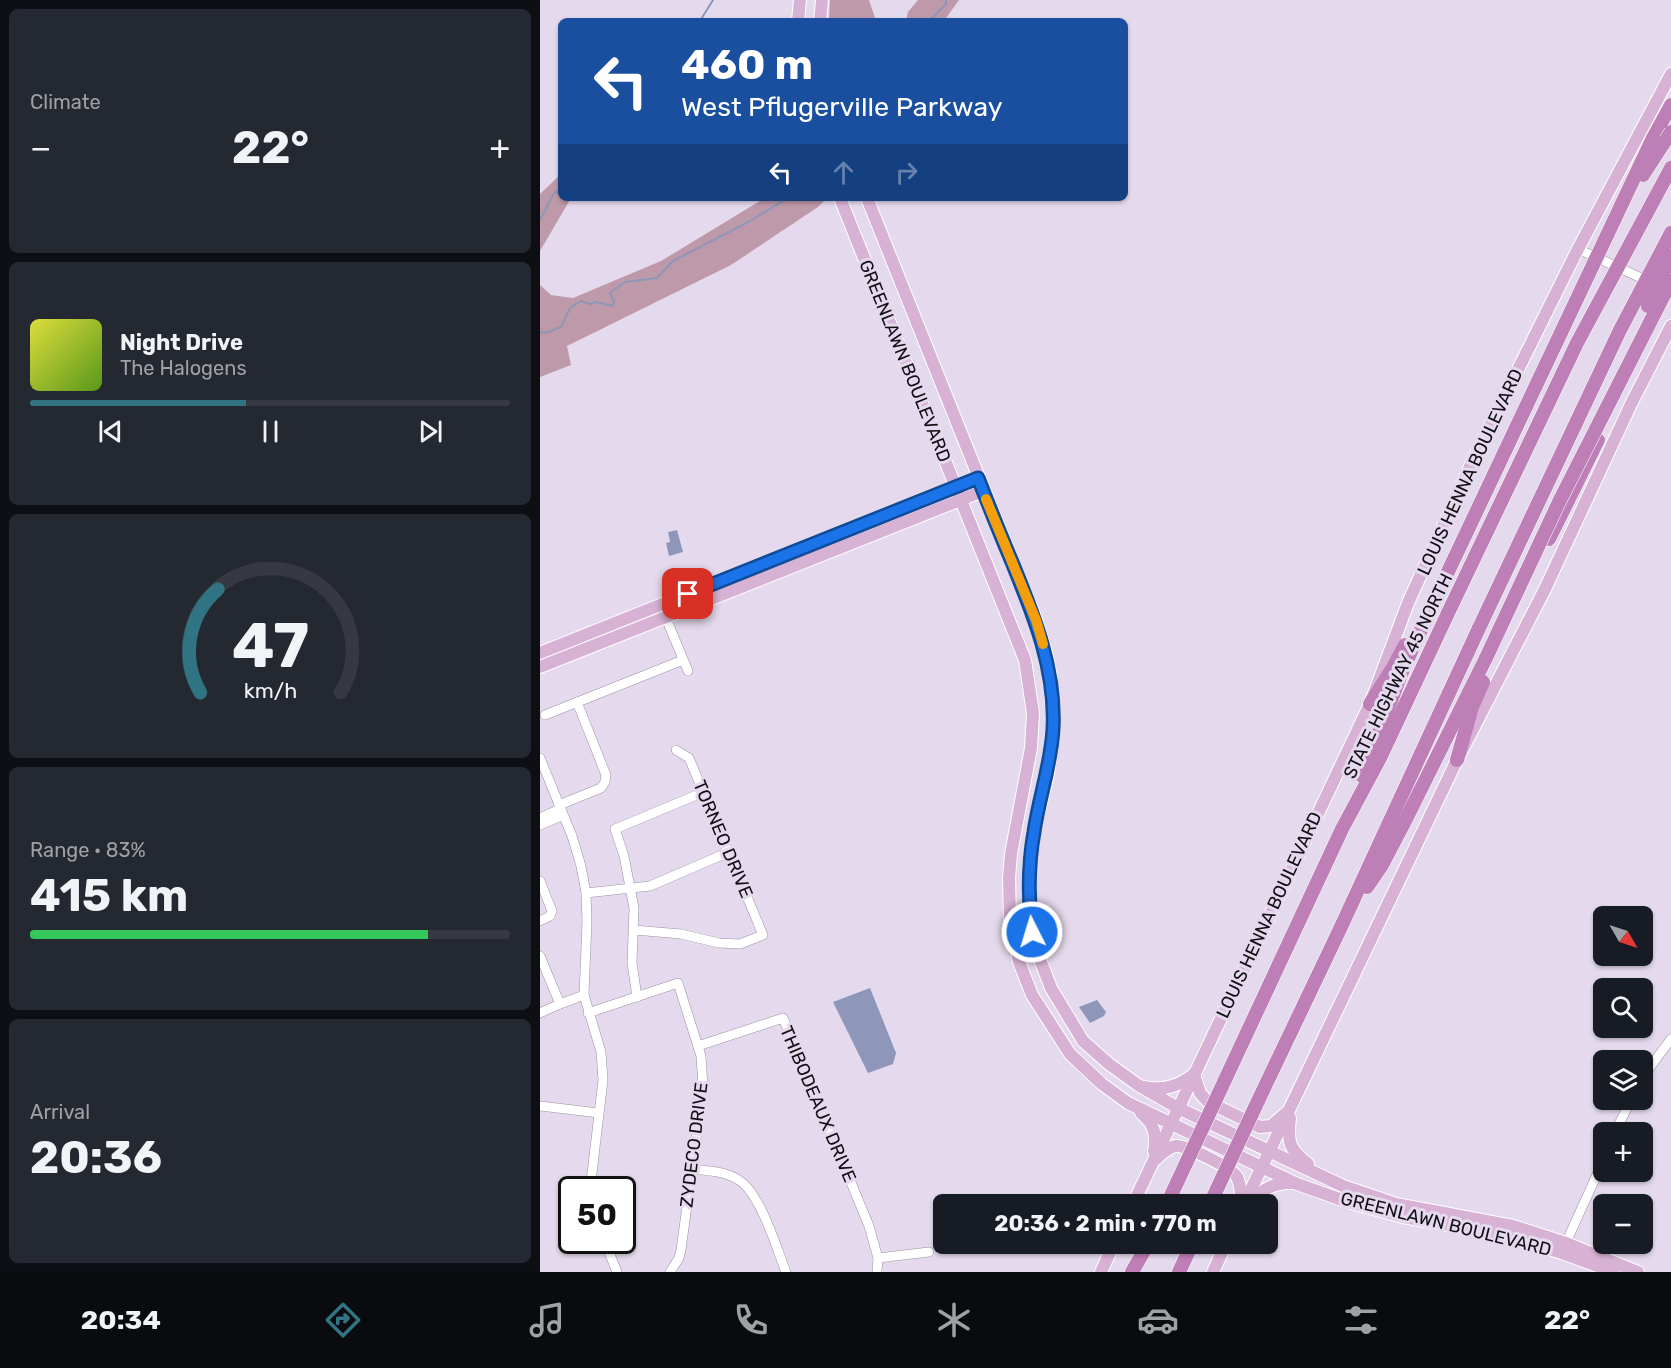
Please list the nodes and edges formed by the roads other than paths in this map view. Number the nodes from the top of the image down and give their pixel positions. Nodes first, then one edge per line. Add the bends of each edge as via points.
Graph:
1 (800, 0) edge
2 (822, 0) edge
3 (798, 18) edge
4 (820, 18) edge
5 (1671, 74) edge
6 (1671, 105) edge
7 (1671, 132) edge
8 (1671, 168) edge
9 (841, 201) edge
10 (868, 201) edge
11 (1671, 233) edge
12 (1578, 249) junction
13 (1671, 256) edge
14 (1671, 281) edge
15 (1671, 292) edge
16 (1671, 326) edge
17 (978, 478) junction
18 (955, 487) junction
19 (983, 491) junction
20 (960, 500) junction
21 (731, 576) junction
22 (737, 590) junction
23 (666, 618) junction
24 (540, 653) edge
25 (683, 660) junction
26 (540, 667) edge
27 (688, 671) dead end
28 (577, 702) junction
29 (1370, 704) junction
30 (545, 716) dead end
31 (676, 750) dead end
32 (540, 758) edge
33 (1457, 760) junction
34 (704, 792) junction
35 (1020, 800) junction
36 (1041, 802) junction
37 (560, 810) junction
38 (540, 822) edge
39 (1342, 829) junction
40 (729, 852) junction
41 (540, 881) edge
42 (631, 888) junction
43 (586, 893) junction
44 (540, 921) edge
45 (1340, 929) junction
46 (634, 930) junction
47 (540, 956) edge
48 (584, 995) junction
49 (637, 997) junction
50 (560, 1004) junction
51 (540, 1012) edge
52 (588, 1013) junction
53 (1671, 1040) edge
54 (698, 1047) junction
55 (1653, 1064) edge
56 (1194, 1074) junction
57 (1138, 1085) junction
58 (1128, 1103) junction
59 (540, 1106) edge
60 (1178, 1108) junction
61 (1291, 1108) junction
62 (599, 1113) junction
63 (1170, 1124) junction
64 (1269, 1151) junction
65 (1151, 1164) junction
66 (1261, 1168) junction
67 (692, 1169) junction
68 (1321, 1174) junction
69 (592, 1176) edge
70 (1594, 1182) edge
71 (1297, 1184) junction
72 (1138, 1194) edge
73 (1172, 1194) edge
74 (1215, 1194) edge
75 (1242, 1194) edge
76 (1249, 1194) edge
77 (1257, 1194) edge
78 (1396, 1203) junction
79 (1372, 1209) junction
80 (1564, 1248) junction
81 (929, 1252) dead end
82 (610, 1254) edge
83 (1109, 1254) edge
84 (1142, 1254) edge
85 (1144, 1254) edge
86 (1187, 1254) edge
87 (1221, 1254) edge
88 (878, 1257) junction
89 (617, 1272) edge
90 (670, 1272) edge
91 (786, 1272) edge
92 (877, 1272) edge
93 (1101, 1272) edge
94 (1132, 1272) edge
95 (1137, 1272) edge
96 (1179, 1272) edge
97 (1213, 1272) edge
98 (1614, 1272) edge
99 (1638, 1272) edge

1 - 3 main road
2 - 4 main road
5 - 12 main road, LOUIS HENNA BOULEVARD
6 - 39 highway, bridge via 1404,667
7 - 29 highway, bridge via 1629,198 1394,666
8 - 39 highway, STATE HIGHWAY 45 NORTH, bridge via 1577,343 1380,758
9 - 18 main road, GREENLAWN BOULEVARD
10 - 17 main road, GREENLAWN BOULEVARD
11 - 45 highway, bridge via 1620,330
12 - 15 street
12 - 29 main road, LOUIS HENNA BOULEVARD via 1473,460 1408,603
13 - 33 highway, bridge via 1630,348 1598,440 1531,573 1472,707
14 - 45 highway, bridge via 1382,865
16 - 33 main road via 1545,589
17 - 18 main road
17 - 19 main road, GREENLAWN BOULEVARD
18 - 20 main road, GREENLAWN BOULEVARD
18 - 21 main road
19 - 20 main road
19 - 36 main road, GREENLAWN BOULEVARD via 1036,620 1048,663 1053,727
20 - 22 main road
20 - 35 main road, GREENLAWN BOULEVARD via 1025,660 1033,713
21 - 22 main road
21 - 24 main road
22 - 23 main road
23 - 25 street
23 - 26 main road
25 - 27 street
25 - 28 street
28 - 30 street
28 - 37 street via 606,775 605,782
29 - 56 main road, LOUIS HENNA BOULEVARD
31 - 34 street, TORNEO DRIVE via 689,758
32 - 37 street
33 - 61 main road
34 - 40 street, TORNEO DRIVE
34 - 42 street via 615,829
35 - 36 main road
35 - 58 main road, GREENLAWN BOULEVARD via 1009,878 1010,920 1019,962 1032,995 1070,1054
36 - 57 main road, GREENLAWN BOULEVARD via 1029,875 1030,919 1041,962 1051,988 1083,1041
37 - 38 street
37 - 43 street via 581,866
39 - 73 highway, STATE HIGHWAY 45 NORTH, bridge
40 - 42 street via 650,886
40 - 46 street, TORNEO DRIVE via 763,935 740,944 681,933
41 - 44 street via 552,911
42 - 43 street
42 - 46 street
43 - 48 street
45 - 74 highway, bridge
46 - 49 street
47 - 50 street
48 - 50 street
48 - 52 street
49 - 52 street
49 - 54 street, ZYDECO DRIVE via 678,983
50 - 51 street
52 - 62 street via 603,1063
53 - 55 street
54 - 67 street, ZYDECO DRIVE via 704,1087
54 - 88 street, THIBODEAUX DRIVE via 783,1018 869,1226
56 - 57 main road via 1182,1083 1158,1090
56 - 60 main road, LOUIS HENNA BOULEVARD
56 - 61 main road via 1200,1093 1208,1102 1260,1127 1271,1126
57 - 60 main road, GREENLAWN BOULEVARD
58 - 63 main road, GREENLAWN BOULEVARD
58 - 65 main road via 1150,1120 1155,1131
59 - 62 street
60 - 63 main road, LOUIS HENNA BOULEVARD
60 - 64 main road, GREENLAWN BOULEVARD
61 - 64 main road
61 - 68 main road via 1289,1144 1296,1155
62 - 69 street
63 - 65 main road, LOUIS HENNA BOULEVARD
63 - 66 main road, GREENLAWN BOULEVARD
64 - 66 main road
64 - 68 main road, GREENLAWN BOULEVARD
65 - 72 main road, LOUIS HENNA BOULEVARD
65 - 75 main road via 1176,1146 1189,1149 1231,1170 1238,1178
66 - 71 main road, GREENLAWN BOULEVARD
66 - 76 main road
67 - 90 street, ZYDECO DRIVE via 681,1250
67 - 91 street via 726,1173 750,1189
68 - 78 main road, GREENLAWN BOULEVARD via 1359,1192
70 - 80 street
71 - 77 main road via 1269,1186
71 - 79 main road, GREENLAWN BOULEVARD
78 - 79 main road via 1390,1209
78 - 80 main road, GREENLAWN BOULEVARD via 1513,1226
79 - 80 main road, GREENLAWN BOULEVARD
80 - 98 main road, GREENLAWN BOULEVARD
80 - 99 main road, GREENLAWN BOULEVARD
81 - 88 street
82 - 89 street
83 - 93 main road
84 - 94 highway
85 - 95 highway
86 - 96 highway
87 - 97 main road
88 - 92 street, THIBODEAUX DRIVE

